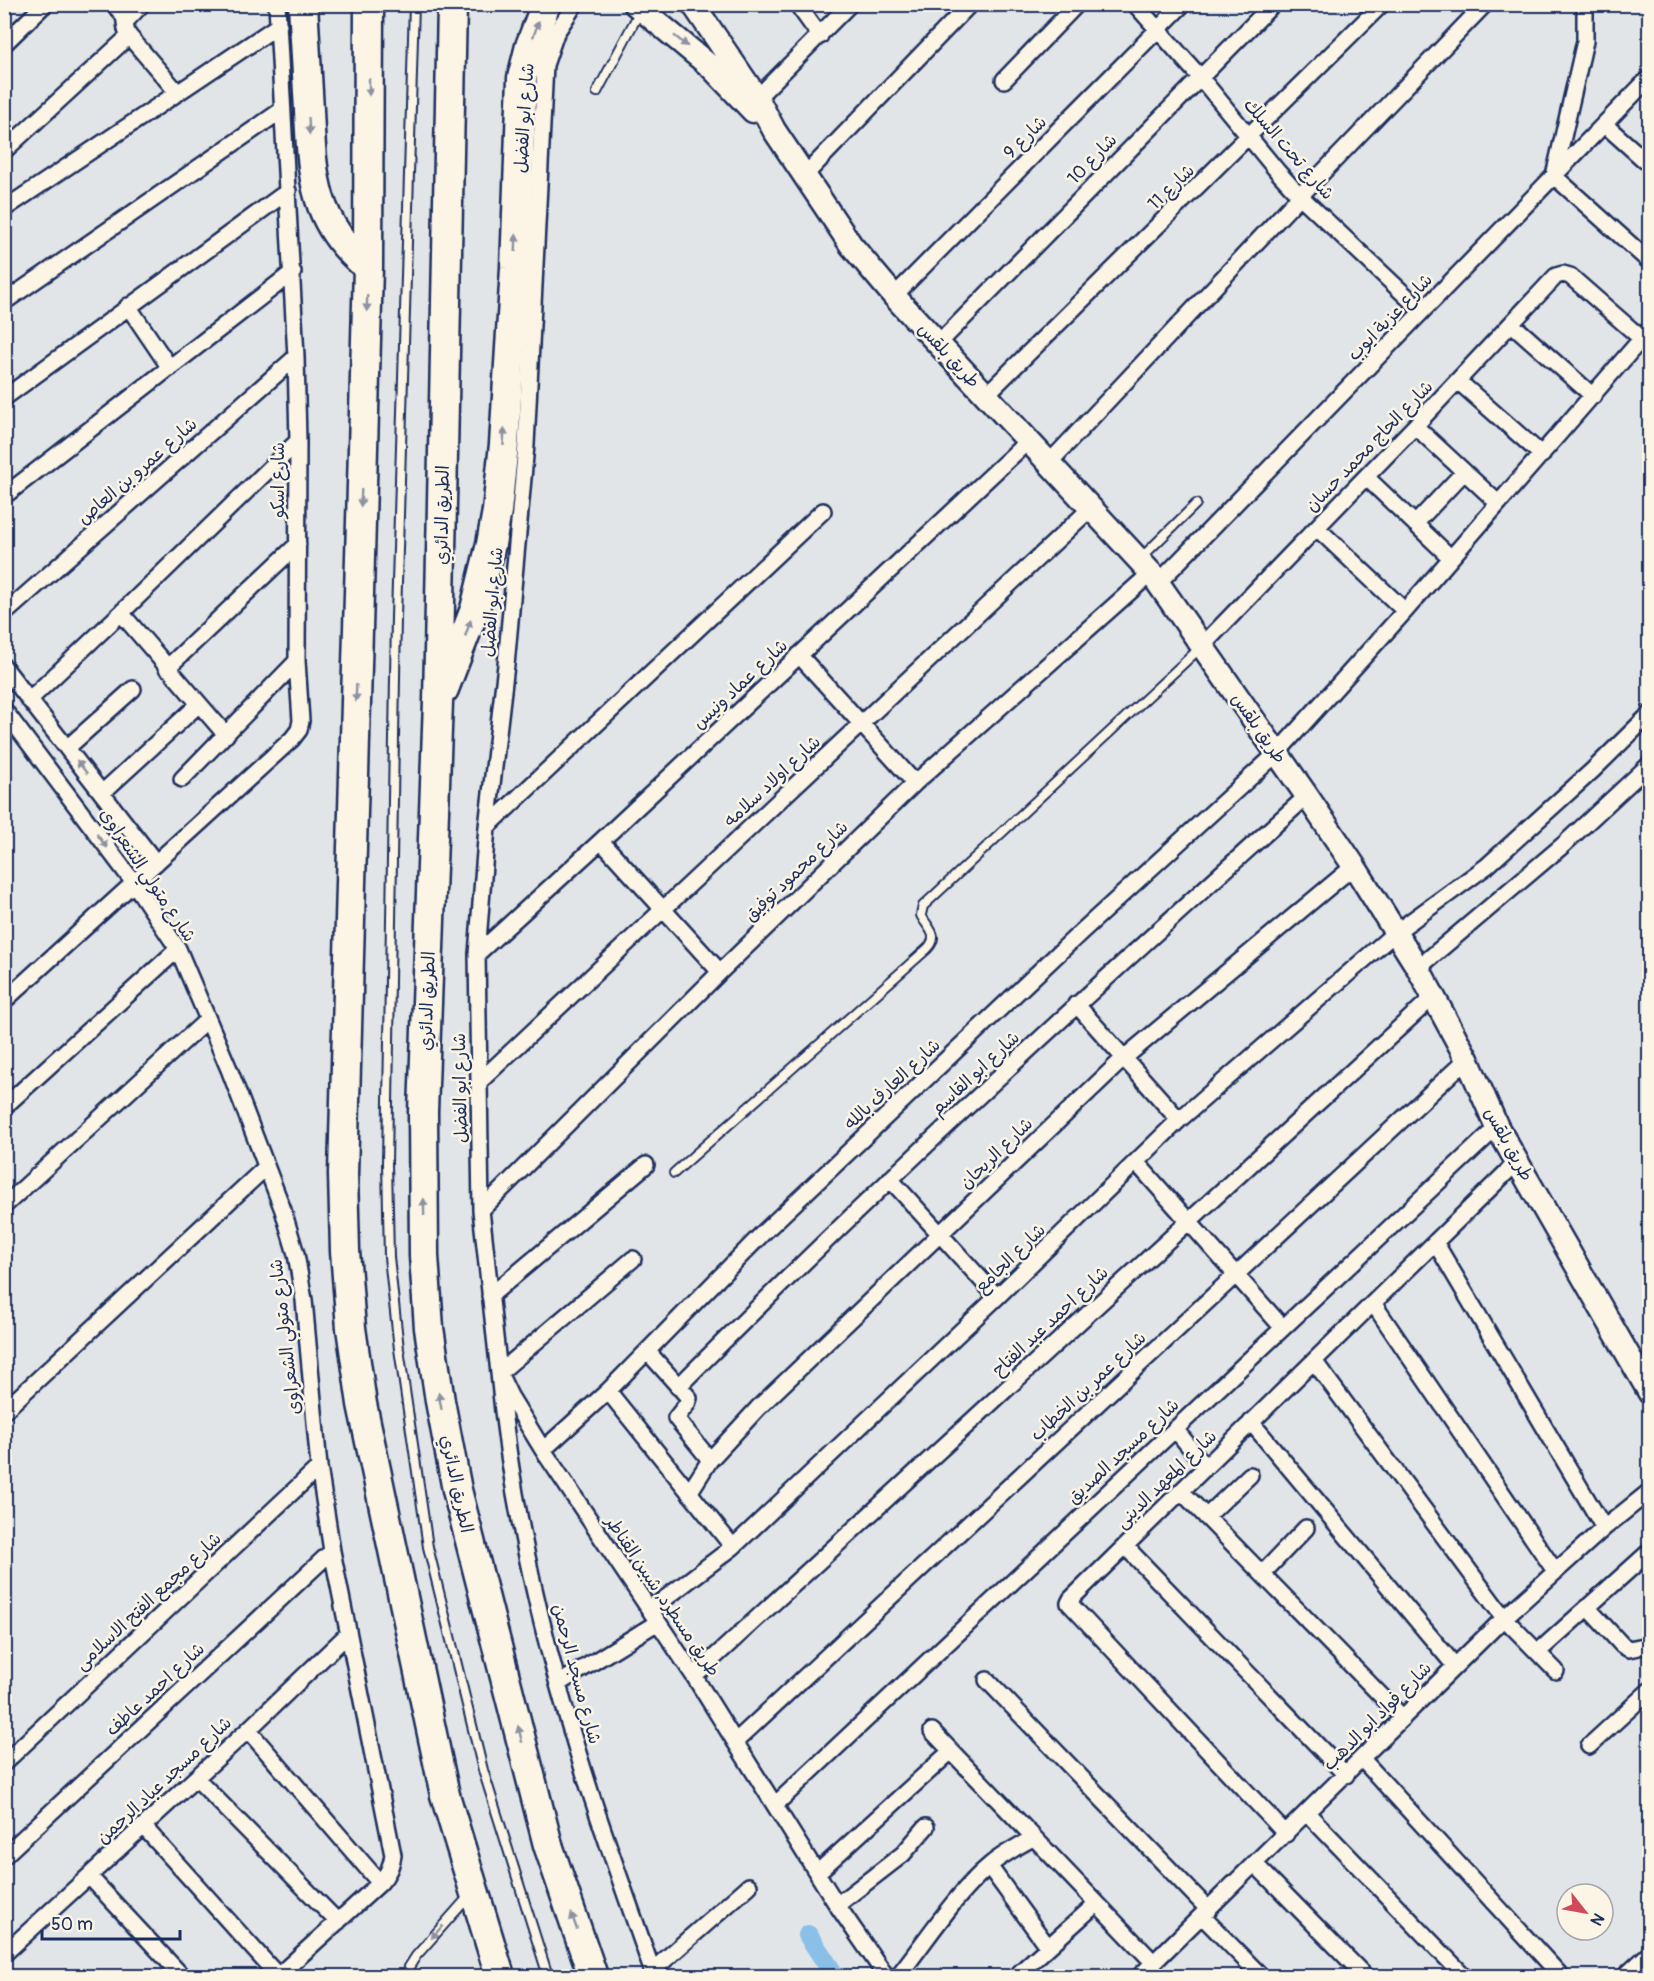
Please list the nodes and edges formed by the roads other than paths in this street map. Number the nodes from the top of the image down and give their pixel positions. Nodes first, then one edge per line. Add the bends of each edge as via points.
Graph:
1 (45, 4) edge
2 (113, 4) edge
3 (142, 4) edge
4 (277, 4) edge
5 (303, 4) edge
6 (414, 4) edge
7 (546, 4) edge
8 (575, 4) edge
9 (693, 4) edge
10 (797, 4) edge
11 (850, 4) edge
12 (970, 4) edge
13 (1077, 4) edge
14 (1135, 4) edge
15 (1183, 4) edge
16 (1273, 4) edge
17 (1382, 4) edge
18 (1485, 4) edge
19 (1585, 4) edge
20 (638, 7) edge
21 (369, 16) edge
22 (452, 17) edge
23 (279, 25) junction
24 (127, 29) junction
25 (1158, 30) junction
26 (820, 36) junction
27 (4, 45) edge
28 (1200, 77) junction
29 (1650, 77) edge
30 (1005, 80) dead end
31 (597, 92) dead end
32 (178, 93) junction
33 (753, 102) junction
34 (282, 110) junction
35 (1604, 124) junction
36 (1250, 136) junction
37 (4, 151) edge
38 (1650, 165) edge
39 (805, 175) junction
40 (1554, 176) junction
41 (288, 192) junction
42 (1300, 196) junction
43 (4, 209) edge
44 (1650, 262) edge
45 (368, 267) junction
46 (293, 272) junction
47 (894, 296) junction
48 (4, 302) edge
49 (128, 306) junction
50 (1422, 311) junction
51 (1512, 324) junction
52 (1646, 334) edge
53 (939, 343) junction
54 (296, 357) junction
55 (170, 368) junction
56 (1458, 381) junction
57 (986, 395) junction
58 (1593, 396) junction
59 (4, 398) edge
60 (1415, 426) junction
61 (298, 441) junction
62 (1028, 441) junction
63 (1542, 455) junction
64 (1048, 464) junction
65 (1464, 472) junction
66 (1366, 477) junction
67 (4, 496) edge
68 (1498, 503) junction
69 (1196, 504) dead end
70 (1091, 508) junction
71 (823, 511) dead end
72 (1415, 524) junction
73 (1317, 528) junction
74 (298, 544) junction
75 (1451, 558) junction
76 (1149, 572) junction
77 (1405, 611) junction
78 (121, 613) junction
79 (4, 614) edge
80 (1202, 646) junction
81 (799, 656) junction
82 (297, 661) junction
83 (4, 667) edge
84 (167, 668) junction
85 (133, 689) dead end
86 (29, 700) junction
87 (438, 702) junction
88 (199, 704) junction
89 (1650, 714) edge
90 (6, 716) edge
91 (861, 724) junction
92 (226, 735) junction
93 (67, 748) junction
94 (1276, 754) junction
95 (1650, 764) edge
96 (182, 779) dead end
97 (915, 783) junction
98 (102, 793) junction
99 (1306, 796) junction
100 (487, 827) junction
101 (601, 841) junction
102 (156, 863) junction
103 (1354, 866) junction
104 (134, 883) junction
105 (663, 910) junction
106 (1396, 932) junction
107 (178, 949) junction
108 (477, 954) junction
109 (1418, 968) junction
110 (720, 972) junction
111 (1434, 996) junction
112 (4, 1001) edge
113 (1076, 1004) junction
114 (207, 1020) junction
115 (1124, 1058) junction
116 (1467, 1059) junction
117 (479, 1082) junction
118 (4, 1107) edge
119 (1179, 1120) junction
120 (1497, 1127) junction
121 (1136, 1161) junction
122 (1518, 1161) junction
123 (646, 1165) dead end
124 (266, 1167) junction
125 (674, 1173) dead end
126 (890, 1179) junction
127 (4, 1206) edge
128 (481, 1210) junction
129 (1188, 1221) junction
130 (940, 1234) junction
131 (1435, 1242) junction
132 (633, 1259) dead end
133 (1236, 1275) junction
134 (490, 1296) junction
135 (998, 1297) junction
136 (1373, 1303) junction
137 (1283, 1328) junction
138 (648, 1352) junction
139 (1314, 1361) junction
140 (499, 1373) junction
141 (1648, 1386) edge
142 (678, 1387) junction
143 (608, 1391) junction
144 (4, 1411) edge
145 (1251, 1422) junction
146 (1174, 1429) junction
147 (543, 1450) junction
148 (710, 1460) junction
149 (319, 1467) junction
150 (1206, 1467) junction
151 (1250, 1475) dead end
152 (1181, 1491) junction
153 (1650, 1491) edge
154 (689, 1493) junction
155 (1206, 1517) junction
156 (1306, 1528) dead end
157 (1604, 1528) junction
158 (1125, 1546) junction
159 (733, 1547) junction
160 (332, 1551) junction
161 (1650, 1551) edge
162 (1555, 1571) junction
163 (1262, 1574) junction
164 (1587, 1607) junction
165 (654, 1616) junction
166 (1504, 1618) junction
167 (348, 1634) junction
168 (1649, 1645) edge
169 (1538, 1652) junction
170 (1455, 1666) junction
171 (1556, 1671) dead end
172 (694, 1676) junction
173 (987, 1680) dead end
174 (558, 1684) junction
175 (1650, 1690) edge
176 (1403, 1718) junction
177 (248, 1730) junction
178 (932, 1731) dead end
179 (735, 1742) junction
180 (1589, 1746) dead end
181 (951, 1750) junction
182 (1362, 1759) junction
183 (4, 1763) edge
184 (1346, 1775) junction
185 (196, 1778) junction
186 (775, 1805) junction
187 (1307, 1813) junction
188 (144, 1826) junction
189 (926, 1827) dead end
190 (1287, 1834) junction
191 (1033, 1838) junction
192 (4, 1856) edge
193 (1255, 1864) junction
194 (989, 1866) junction
195 (817, 1873) junction
196 (88, 1876) junction
197 (380, 1883) junction
198 (749, 1886) dead end
199 (473, 1892) junction
200 (1096, 1904) junction
201 (837, 1905) junction
202 (1205, 1913) junction
203 (338, 1922) junction
204 (1048, 1947) junction
205 (1650, 1953) edge
206 (4, 1954) edge
207 (1150, 1971) edge
208 (653, 1974) edge
209 (278, 1976) edge
210 (182, 1977) edge
211 (408, 1977) edge
212 (500, 1977) edge
213 (548, 1977) edge
214 (593, 1977) edge
215 (886, 1977) edge
216 (898, 1977) edge
217 (1016, 1977) edge
218 (1261, 1977) edge
219 (1365, 1977) edge
220 (1464, 1977) edge
221 (1561, 1977) edge
222 (1625, 1977) edge

1 - 27 street
2 - 24 street
3 - 24 street
4 - 23 street, شارع اسكو
5 -> 45 highway via 316,192 336,235
6 - 213 lane via 396,629 387,1163 389,1257 428,1547 483,1770
87 -> 7 highway via 475,609 497,511 515,268 522,78
8 - 100 street, شارع ابو الفضل via 556,33 545,65 526,445
9 - 33 main road
10 - 26 street
11 - 26 street
12 - 39 street
13 - 30 street
14 - 25 street, شارع تحت السلك
15 - 25 street, شارع 9
16 - 28 street, شارع 10
17 - 36 street, شارع 11
18 - 42 street
19 - 40 street via 1585,41
20 - 31 lane
20 -> 33 main road
21 -> 45 highway
22 - 87 highway, الطريق الدائري
23 - 32 street
23 - 34 street, شارع اسكو
24 - 32 street
24 - 37 street
25 - 28 street, شارع تحت السلك
25 - 47 street, شارع 9
26 - 33 street
28 - 36 street, شارع تحت السلك
28 - 53 street, شارع 10
29 - 35 street, شارع عزبة ايوب
32 - 43 street
33 - 39 main road, طريق بلقس
34 - 41 street, شارع اسكو
34 - 48 street
35 - 38 street
35 - 40 street, شارع عزبة ايوب
36 - 42 street, شارع تحت السلك
36 - 57 street, شارع 11
39 - 47 main road, طريق بلقس via 851,245
40 - 44 street
40 - 50 street, شارع عزبة ايوب
41 - 46 street, شارع اسكو
41 - 49 street
42 - 50 street, شارع تحت السلك
42 - 64 street
45 -> 199 highway via 343,1174 345,1251 352,1339 376,1479 445,1795
46 - 54 street, شارع اسكو
46 - 55 street
47 - 53 main road, طريق بلقس
49 - 55 street
49 - 59 street
50 - 76 street, شارع عزبة ايوب
51 - 52 street, شارع الحاج محمد حسان via 1556,276 1563,274
51 - 56 street, شارع الحاج محمد حسان
51 - 58 street
52 - 58 street, شارع العارف بالله
53 - 57 main road, طريق بلقس
54 - 61 street, شارع اسكو
54 - 79 street, شارع عمرو بن العاص
55 - 67 street
56 - 60 street, شارع الحاج محمد حسان
56 - 63 street
57 - 62 main road, طريق بلقس
58 - 63 street, شارع العارف بالله
60 - 65 street
60 - 66 street, شارع الحاج محمد حسان
61 - 74 street, شارع اسكو
61 - 78 street
62 - 64 main road, طريق بلقس
62 - 81 street, شارع عماد ونيس
63 - 68 street, شارع العارف بالله
64 - 70 main road, طريق بلقس
65 - 68 street
65 - 72 street
66 - 72 street
66 - 73 street, شارع الحاج محمد حسان
68 - 75 street, شارع العارف بالله
69 - 76 lane
70 - 76 main road, طريق بلقس
70 - 91 street, شارع اولاد سلامه
71 - 100 street
72 - 75 street
73 - 77 street
73 - 80 street, شارع الحاج محمد حسان
74 - 82 street, شارع اسكو
74 - 84 street
75 - 77 street, شارع العارف بالله
76 - 80 main road, طريق بلقس
76 - 97 street, شارع محمود توفيق
77 - 94 street, شارع العارف بالله
78 - 84 street
78 - 86 street
80 - 94 main road, طريق بلقس
80 - 125 lane via 926,903 921,915 934,936 927,950
81 - 91 street
81 - 101 street, شارع عماد ونيس
82 - 92 street
82 - 102 street, شارع اسكو via 299,730
83 - 86 street, شارع متولي الشعراوى
84 - 88 street
85 - 93 street
86 - 93 street, شارع متولي الشعراوى
214 -> 87 highway, الطريق الدائري via 548,1845 457,1490 429,1329 423,1112
88 - 92 street
88 - 98 street
89 - 106 street via 1487,866
90 -> 104 street, شارع متولي الشعراوى
91 - 97 street
91 - 105 street, شارع اولاد سلامه
92 - 96 street
98 -> 93 street, شارع متولي الشعراوى
94 - 99 main road, طريق بلقس
94 - 138 street, شارع العارف بالله via 764,1232
95 - 109 street via 1562,846
97 - 110 street, شارع محمود توفيق
98 - 102 street, شارع متولي الشعراوى
99 - 103 main road, طريق بلقس
99 - 113 street, شارع ابو القاسم
100 - 108 street, شارع ابو الفضل
101 - 105 street
101 - 108 street, شارع عماد ونيس
102 - 104 street, شارع اسكو
103 - 106 main road, طريق بلقس
103 - 115 street, شارع الريحان
104 - 107 street, شارع متولي الشعراوى
104 - 112 street, شارع اسكو
105 - 110 street
105 - 117 street, شارع اولاد سلامه
106 - 109 main road, طريق بلقس
106 - 119 street, شارع الجامع
107 - 114 street, شارع متولي الشعراوى
107 - 118 street
108 - 117 street, شارع ابو الفضل
109 - 111 main road, طريق بلقس
110 - 128 street, شارع محمود توفيق
111 - 116 main road, طريق بلقس
111 - 129 street, شارع احمد عبد الفتاح
113 - 115 street
113 - 126 street, شارع ابو القاسم
114 - 124 street, شارع متولي الشعراوى
114 - 127 street
115 - 119 street
115 - 130 street, شارع الريحان
116 - 120 main road, طريق بلقس
116 - 133 street, شارع عمر بن الخطاب
117 - 128 street, شارع ابو الفضل
119 - 121 street, شارع الجامع
120 - 122 main road, طريق بلقس
120 - 137 street, شارع مسجد الصديق
121 - 129 street
121 - 135 street, شارع الجامع
122 - 131 street, شارع المعهد الدينى
122 - 141 main road, طريق بلقس
123 - 134 street
124 - 144 street
124 - 149 street, شارع متولي الشعراوى via 296,1254 304,1300
126 - 130 street
126 - 142 street, شارع ابو القاسم
128 - 134 street, طريق مسطرد, شبين القناطر
129 - 133 street
129 - 172 street, شارع احمد عبد الفتاح
130 - 135 street
130 - 148 street, شارع الريحان via 758,1408
131 - 136 street, شارع المعهد الدينى
131 - 157 street
132 - 140 street
133 - 137 street
133 - 179 street, شارع عمر بن الخطاب
134 - 140 street, طريق مسطرد, شبين القناطر
135 - 159 street, شارع الجامع
136 - 139 street, شارع المعهد الدينى
136 - 162 street
137 - 146 street, شارع مسجد الصديق
138 - 142 street
138 - 143 street, شارع العارف بالله
139 - 145 street, شارع المعهد الدينى
139 - 166 street
140 - 147 street, طريق مسطرد, شبين القناطر
140 - 174 street, شارع مسجد الرحمن via 515,1500
142 - 148 street via 689,1401 676,1418
143 - 147 street, شارع العارف بالله
143 - 154 street
145 - 150 street, شارع المعهد الدينى
145 - 170 street
146 - 150 street
146 - 186 street, شارع مسجد الصديق
147 - 165 street, طريق مسطرد, شبين القناطر
148 - 154 street, شارع الريحان
149 - 160 street, شارع متولي الشعراوى
149 - 183 street, شارع مجمع الفتح الاسلامى
150 - 152 street, شارع المعهد الدينى
151 - 155 street
152 - 155 street
152 - 158 street, شارع المعهد الدينى
153 - 157 street, شارع فواد ابو الدهب
154 - 159 street
155 - 163 street
156 - 163 street
157 - 162 street, شارع فواد ابو الدهب
158 - 184 street
158 - 190 street, شارع المعهد الدينى via 1069,1603
159 - 165 street, شارع الجامع
160 - 167 street, شارع متولي الشعراوى
160 - 192 street, شارع احمد عاطف
161 - 164 street
162 - 166 street, شارع فواد ابو الدهب
163 - 176 street
164 - 168 street via 1622,1645 1629,1649
164 - 169 street
165 - 172 street, طريق مسطرد, شبين القناطر
165 - 174 street, شارع الجامع
166 - 169 street
166 - 170 street, شارع فواد ابو الدهب
167 - 177 street, شارع مسجد عباد الرحمن
167 - 197 street, شارع متولي الشعراوى via 393,1855 392,1866
169 - 171 street
170 - 176 street, شارع فواد ابو الدهب
172 - 179 street, طريق مسطرد, شبين القناطر
173 - 202 street
174 - 208 street, شارع مسجد الرحمن via 590,1793
175 - 180 street
176 - 182 street, شارع فواد ابو الدهب
177 - 185 street, شارع مسجد عباد الرحمن
177 - 197 street
178 - 181 street
179 - 186 street, طريق مسطرد, شبين القناطر
181 - 191 street
181 - 195 street
182 - 184 street, شارع فواد ابو الدهب
182 - 221 street
184 - 187 street, شارع فواد ابو الدهب
185 - 188 street, شارع مسجد عباد الرحمن
185 - 203 street
186 - 195 street, طريق مسطرد, شبين القناطر
187 - 190 street, شارع فواد ابو الدهب
187 - 220 street
188 - 196 street, شارع مسجد عباد الرحمن
188 - 209 street
189 - 201 street via 903,1854
190 - 193 street, شارع فواد ابو الدهب
191 - 194 street
191 - 200 street
193 - 202 street, شارع فواد ابو الدهب
193 - 219 street
194 - 204 street
194 - 216 street via 967,1888
195 - 201 street, طريق مسطرد, شبين القناطر
196 - 206 street, شارع مسجد عباد الرحمن
196 - 210 street
197 - 203 street
198 - 208 street
199 -> 211 lane via 412,1962
199 - 212 highway
200 - 204 street
200 - 207 street
201 - 215 street, طريق مسطرد, شبين القناطر
202 - 207 street, شارع فواد ابو الدهب
202 - 218 street
203 - 209 street
204 - 217 street
205 - 222 street

